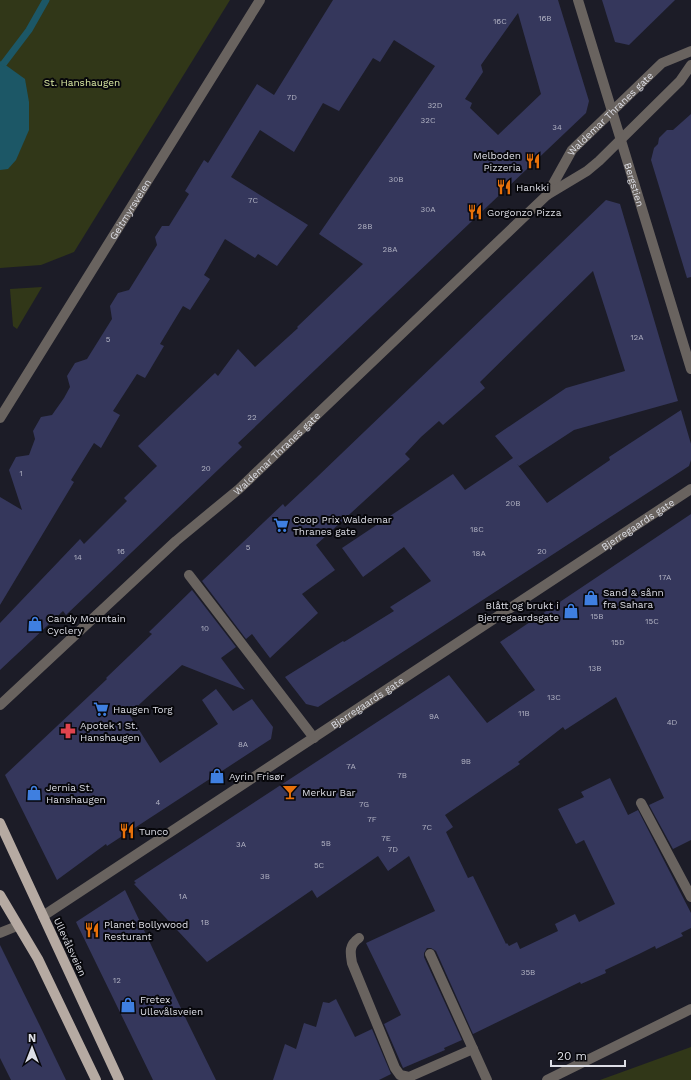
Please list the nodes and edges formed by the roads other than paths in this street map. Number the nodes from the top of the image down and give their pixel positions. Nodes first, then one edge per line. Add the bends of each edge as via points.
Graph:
1 (260, 0) edge
2 (578, 0) edge
3 (691, 51) edge
4 (691, 65) edge
5 (612, 111) junction
6 (620, 139) junction
7 (547, 195) junction
8 (691, 369) edge
9 (0, 418) edge
10 (691, 489) edge
11 (189, 576) dead end
12 (0, 706) edge
13 (314, 738) junction
14 (641, 803) dead end
15 (0, 823) edge
16 (0, 895) edge
17 (691, 898) edge
18 (43, 916) junction
19 (17, 926) junction
20 (0, 933) edge
21 (359, 938) dead end
22 (430, 954) dead end
23 (691, 1009) edge
24 (473, 1049) junction
25 (96, 1080) edge
26 (119, 1080) edge
27 (487, 1080) edge
28 (547, 1080) edge

1 - 9 street, Geitmyrsveien
2 - 5 street, Bergstien
3 - 5 street, Waldemar Thranes gate via 662,63
4 - 6 street, Waldemar Thranes gate via 680,81
5 - 6 street, Bergstien
5 - 7 street, Waldemar Thranes gate via 572,150
6 - 7 street, Waldemar Thranes gate via 588,171
6 - 8 street, Bergstien
7 - 12 street, Waldemar Thranes gate via 239,489 176,542
10 - 13 street, Bjerregaards gate
11 - 13 street
13 - 18 street, Bjerregaards gate
14 - 17 street
15 - 18 main road, Ullevålsveien
16 - 19 main road
18 - 26 main road, Ullevålsveien
19 - 20 street
19 - 25 main road via 38,959
21 - 24 street via 352,944 350,951 352,963 395,1068 400,1074 409,1077
22 - 24 street
23 - 28 street
24 - 27 street

